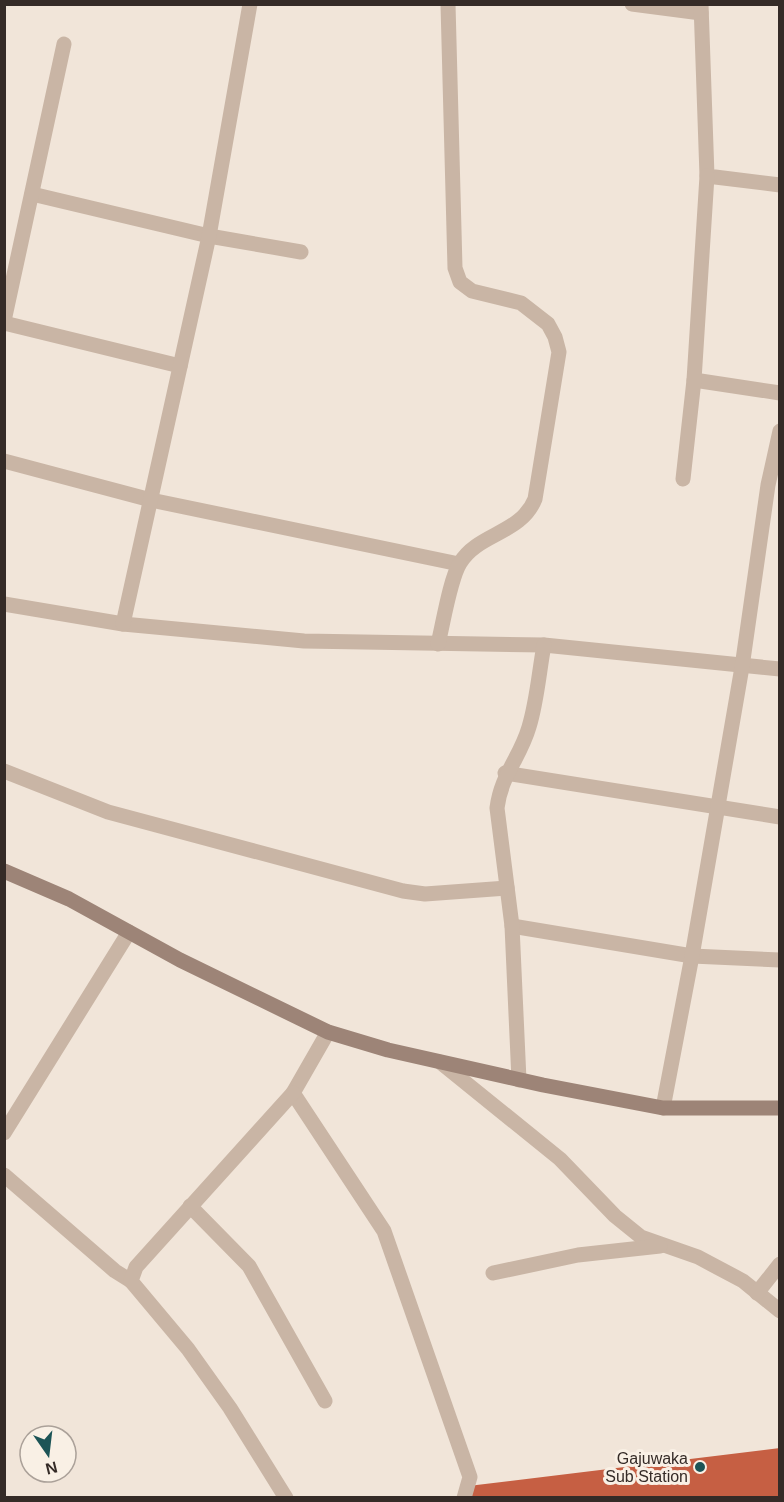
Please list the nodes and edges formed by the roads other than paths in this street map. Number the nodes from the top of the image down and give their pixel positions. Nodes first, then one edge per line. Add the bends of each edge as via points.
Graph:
1 (250, 4) edge
2 (448, 4) edge
3 (632, 4) edge
4 (701, 9) edge
5 (64, 44) dead end
6 (707, 176) junction
7 (780, 185) edge
8 (32, 194) junction
9 (209, 236) junction
10 (301, 252) dead end
11 (4, 322) edge
12 (180, 366) junction
13 (694, 380) junction
14 (780, 393) edge
15 (780, 431) edge
16 (4, 461) edge
17 (683, 479) dead end
18 (774, 487) edge
19 (151, 500) junction
20 (459, 564) junction
21 (4, 604) edge
22 (123, 624) junction
23 (438, 644) junction
24 (544, 645) junction
25 (742, 667) junction
26 (780, 669) edge
27 (4, 771) edge
28 (506, 773) junction
29 (718, 809) junction
30 (780, 817) edge
31 (4, 871) edge
32 (507, 888) junction
33 (512, 926) junction
34 (129, 932) junction
35 (692, 956) junction
36 (780, 960) edge
37 (328, 1032) junction
38 (440, 1062) junction
39 (519, 1080) junction
40 (294, 1093) junction
41 (663, 1108) junction
42 (780, 1108) edge
43 (4, 1133) edge
44 (4, 1175) edge
45 (190, 1206) junction
46 (663, 1245) junction
47 (780, 1264) edge
48 (493, 1273) dead end
49 (131, 1281) junction
50 (757, 1293) junction
51 (780, 1311) edge
52 (326, 1401) dead end
53 (286, 1497) edge
54 (464, 1497) edge

1 - 9 street
2 - 20 street via 455,268 460,282 472,291 521,303 548,324 559,352 530,511 520,522 471,551
3 - 4 street
4 - 6 street
5 - 8 street
6 - 7 street
6 - 13 street
8 - 9 street
8 - 11 street
9 - 10 street
9 - 12 street
11 - 12 street
12 - 19 street
13 - 14 street
13 - 17 street
15 - 18 street
16 - 19 street
18 - 25 street
19 - 20 street
19 - 22 street
20 - 23 street
21 - 22 street
22 - 23 street via 304,641
23 - 24 street
24 - 25 street
24 - 28 street via 529,728
25 - 26 street
25 - 29 street
27 - 32 street via 108,813 403,891 425,894
28 - 29 street
28 - 32 street via 497,808
29 - 30 street
29 - 35 street
31 - 34 street via 69,899
32 - 33 street
33 - 35 street
33 - 39 street
34 - 37 street
34 - 43 street
35 - 36 street
35 - 41 street
37 - 38 street
37 - 40 street
38 - 39 street
38 - 46 street via 560,1159 615,1216 641,1237
39 - 41 street
40 - 45 street
40 - 54 street via 384,1231 470,1477
41 - 42 street
44 - 49 street
45 - 49 street via 136,1267
45 - 52 street via 249,1266
46 - 48 street via 578,1255
46 - 50 street via 698,1257
47 - 50 street
49 - 53 street via 231,1408
50 - 51 street

